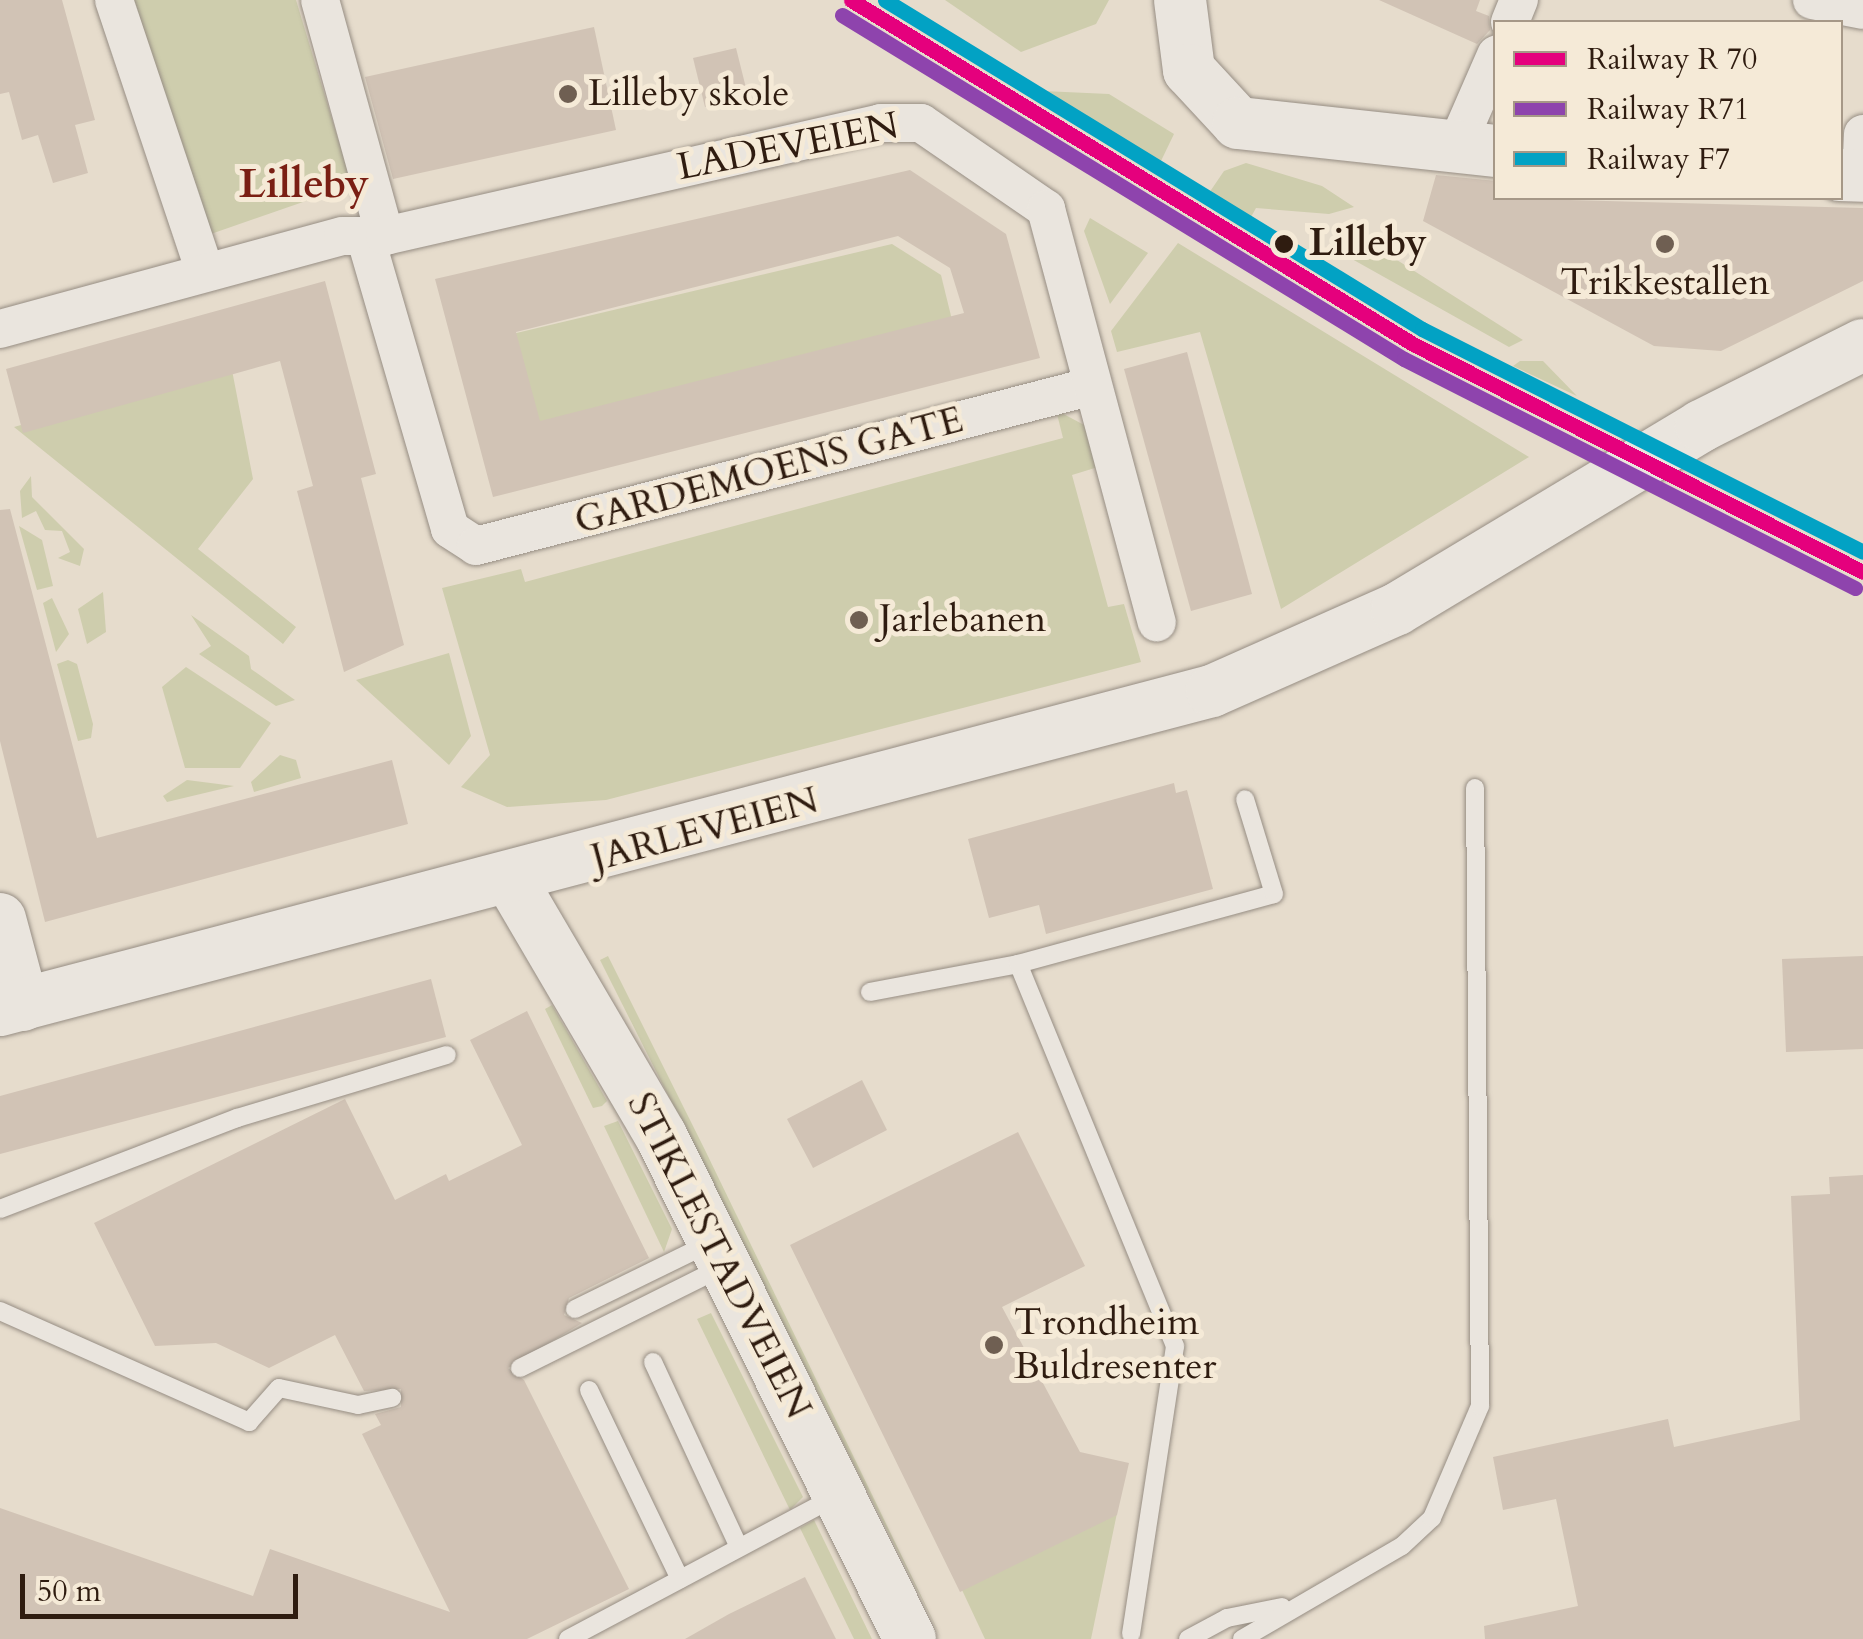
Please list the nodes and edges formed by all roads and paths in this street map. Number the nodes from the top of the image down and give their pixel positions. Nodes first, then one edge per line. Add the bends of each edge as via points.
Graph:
1 (114, 0) edge
2 (320, 0) edge
3 (1180, 0) edge
4 (1812, 0) edge
5 (1863, 10) edge
6 (1493, 69) edge
7 (1475, 150) edge
8 (375, 236) junction
9 (204, 269) junction
10 (0, 329) edge
11 (1863, 345) edge
12 (1092, 386) junction
13 (1157, 622) dead end
14 (1475, 788) dead end
15 (1245, 799) dead end
16 (512, 882) junction
17 (0, 920) edge
18 (1018, 964) junction
19 (870, 992) dead end
20 (12, 1008) edge
21 (447, 1055) dead end
22 (0, 1210) edge
23 (719, 1254) junction
24 (576, 1308) dead end
25 (0, 1311) edge
26 (653, 1362) dead end
27 (520, 1368) dead end
28 (589, 1390) dead end
29 (392, 1398) dead end
30 (840, 1494) junction
31 (740, 1548) junction
32 (680, 1580) junction
33 (1292, 1604) junction
34 (1130, 1634) dead end
35 (568, 1639) edge
36 (910, 1639) edge
37 (1188, 1639) edge
38 (1242, 1639) edge

1 - 9 street
2 - 8 street
3 - 7 street via 1189,70 1238,123
4 - 5 street
6 - 7 street
8 - 9 street, LADEVEIEN
8 - 12 street, LADEVEIEN via 882,123 921,122 1038,196
8 - 12 street, GARDEMOENS GATE via 450,529 476,546
9 - 10 street, LADEVEIEN
11 - 16 street, JARLEVEIEN via 1701,426 1398,610 1212,691
12 - 13 street, LADEVEIEN
14 - 33 lane via 1480,1406 1432,1518 1402,1546
15 - 18 lane via 1274,894
16 - 20 street, JARLEVEIEN
16 - 23 street, STIKLESTADVEIEN via 592,1011
17 - 20 street
18 - 19 lane
18 - 34 lane via 1174,1346
21 - 22 lane via 237,1118
23 - 24 lane
23 - 27 lane
23 - 30 street, STIKLESTADVEIEN
25 - 29 lane via 250,1422 278,1388 358,1404
26 - 31 lane
28 - 32 lane
30 - 31 lane
30 - 36 street, STIKLESTADVEIEN
31 - 32 lane
32 - 35 lane
33 - 37 lane via 1227,1618
33 - 38 lane

